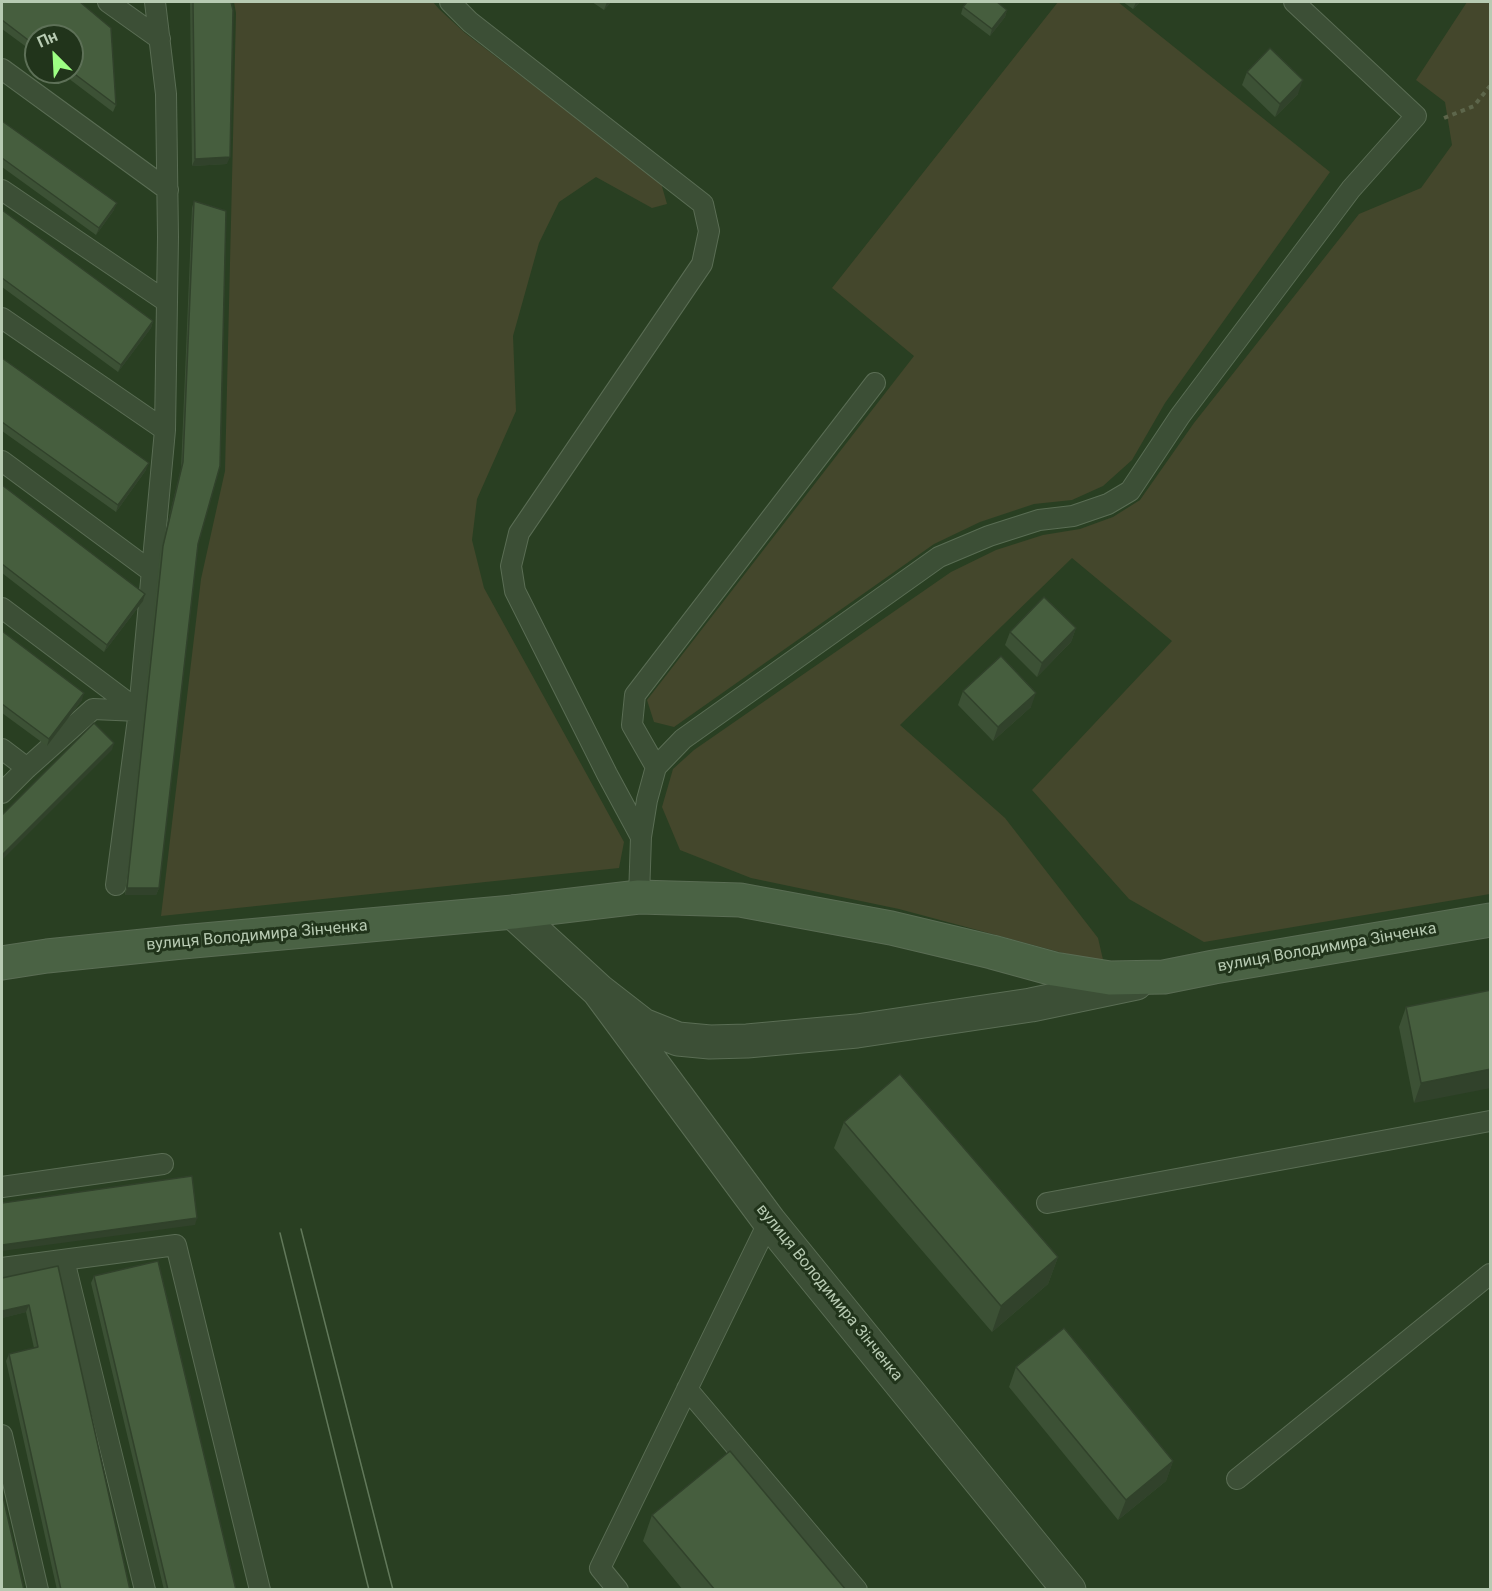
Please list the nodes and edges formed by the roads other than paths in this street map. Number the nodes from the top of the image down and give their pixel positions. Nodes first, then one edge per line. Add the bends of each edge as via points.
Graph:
1 (108, 2) edge
2 (155, 2) edge
3 (450, 2) edge
4 (1294, 2) edge
5 (160, 39) junction
6 (2, 69) edge
7 (2, 189) edge
8 (168, 190) junction
9 (167, 302) junction
10 (2, 318) edge
11 (875, 383) dead end
12 (165, 430) junction
13 (2, 461) edge
14 (152, 572) junction
15 (2, 608) edge
16 (139, 711) junction
17 (2, 749) edge
18 (656, 767) junction
19 (27, 768) junction
20 (2, 794) edge
21 (641, 837) junction
22 (116, 885) dead end
23 (639, 897) junction
24 (513, 912) junction
25 (1491, 920) edge
26 (2, 963) edge
27 (1164, 977) junction
28 (598, 990) junction
29 (1491, 1121) edge
30 (162, 1164) dead end
31 (2, 1186) edge
32 (1047, 1203) dead end
33 (769, 1221) junction
34 (64, 1260) junction
35 (2, 1268) edge
36 (1491, 1274) edge
37 (687, 1389) junction
38 (2, 1435) edge
39 (1237, 1479) dead end
40 (38, 1590) edge
41 (145, 1590) edge
42 (260, 1590) edge
43 (618, 1590) edge
44 (857, 1590) edge
45 (1069, 1590) edge

1 - 5 lane
2 - 5 lane
3 - 21 lane via 470,22 703,204 709,231 702,264 519,533 511,566 514,591
4 - 18 lane via 1416,116 1351,189 1180,416 1130,491 1074,516 1039,520 999,532 939,557 683,739
5 - 8 lane via 166,94
6 - 8 lane
7 - 9 lane
8 - 9 lane
9 - 12 lane
10 - 12 lane
11 - 18 lane via 635,695 632,725
12 - 14 lane
13 - 14 lane
14 - 16 lane
15 - 16 lane
16 - 19 lane via 93,709
16 - 22 lane
17 - 19 lane
18 - 21 lane
19 - 20 lane
21 - 23 lane
23 - 24 main road, вулиця Володимира Зінченка
23 - 27 main road, вулиця Володимира Зінченка via 740,900 891,928 1054,969 1110,978
24 - 26 main road, вулиця Володимира Зінченка via 182,942
24 - 28 street, вулиця Володимира Зінченка
25 - 27 main road, вулиця Володимира Зінченка
27 - 28 street, вулиця Володимира Зінченка via 1031,1005 868,1029 710,1042 678,1039 643,1025
28 - 33 street, вулиця Володимира Зінченка
29 - 32 lane
30 - 31 lane
33 - 37 lane
33 - 45 street, вулиця Володимира Зінченка
34 - 35 lane
34 - 41 lane
34 - 42 lane via 176,1245
36 - 39 lane
37 - 43 lane via 600,1568
37 - 44 lane
38 - 40 lane

